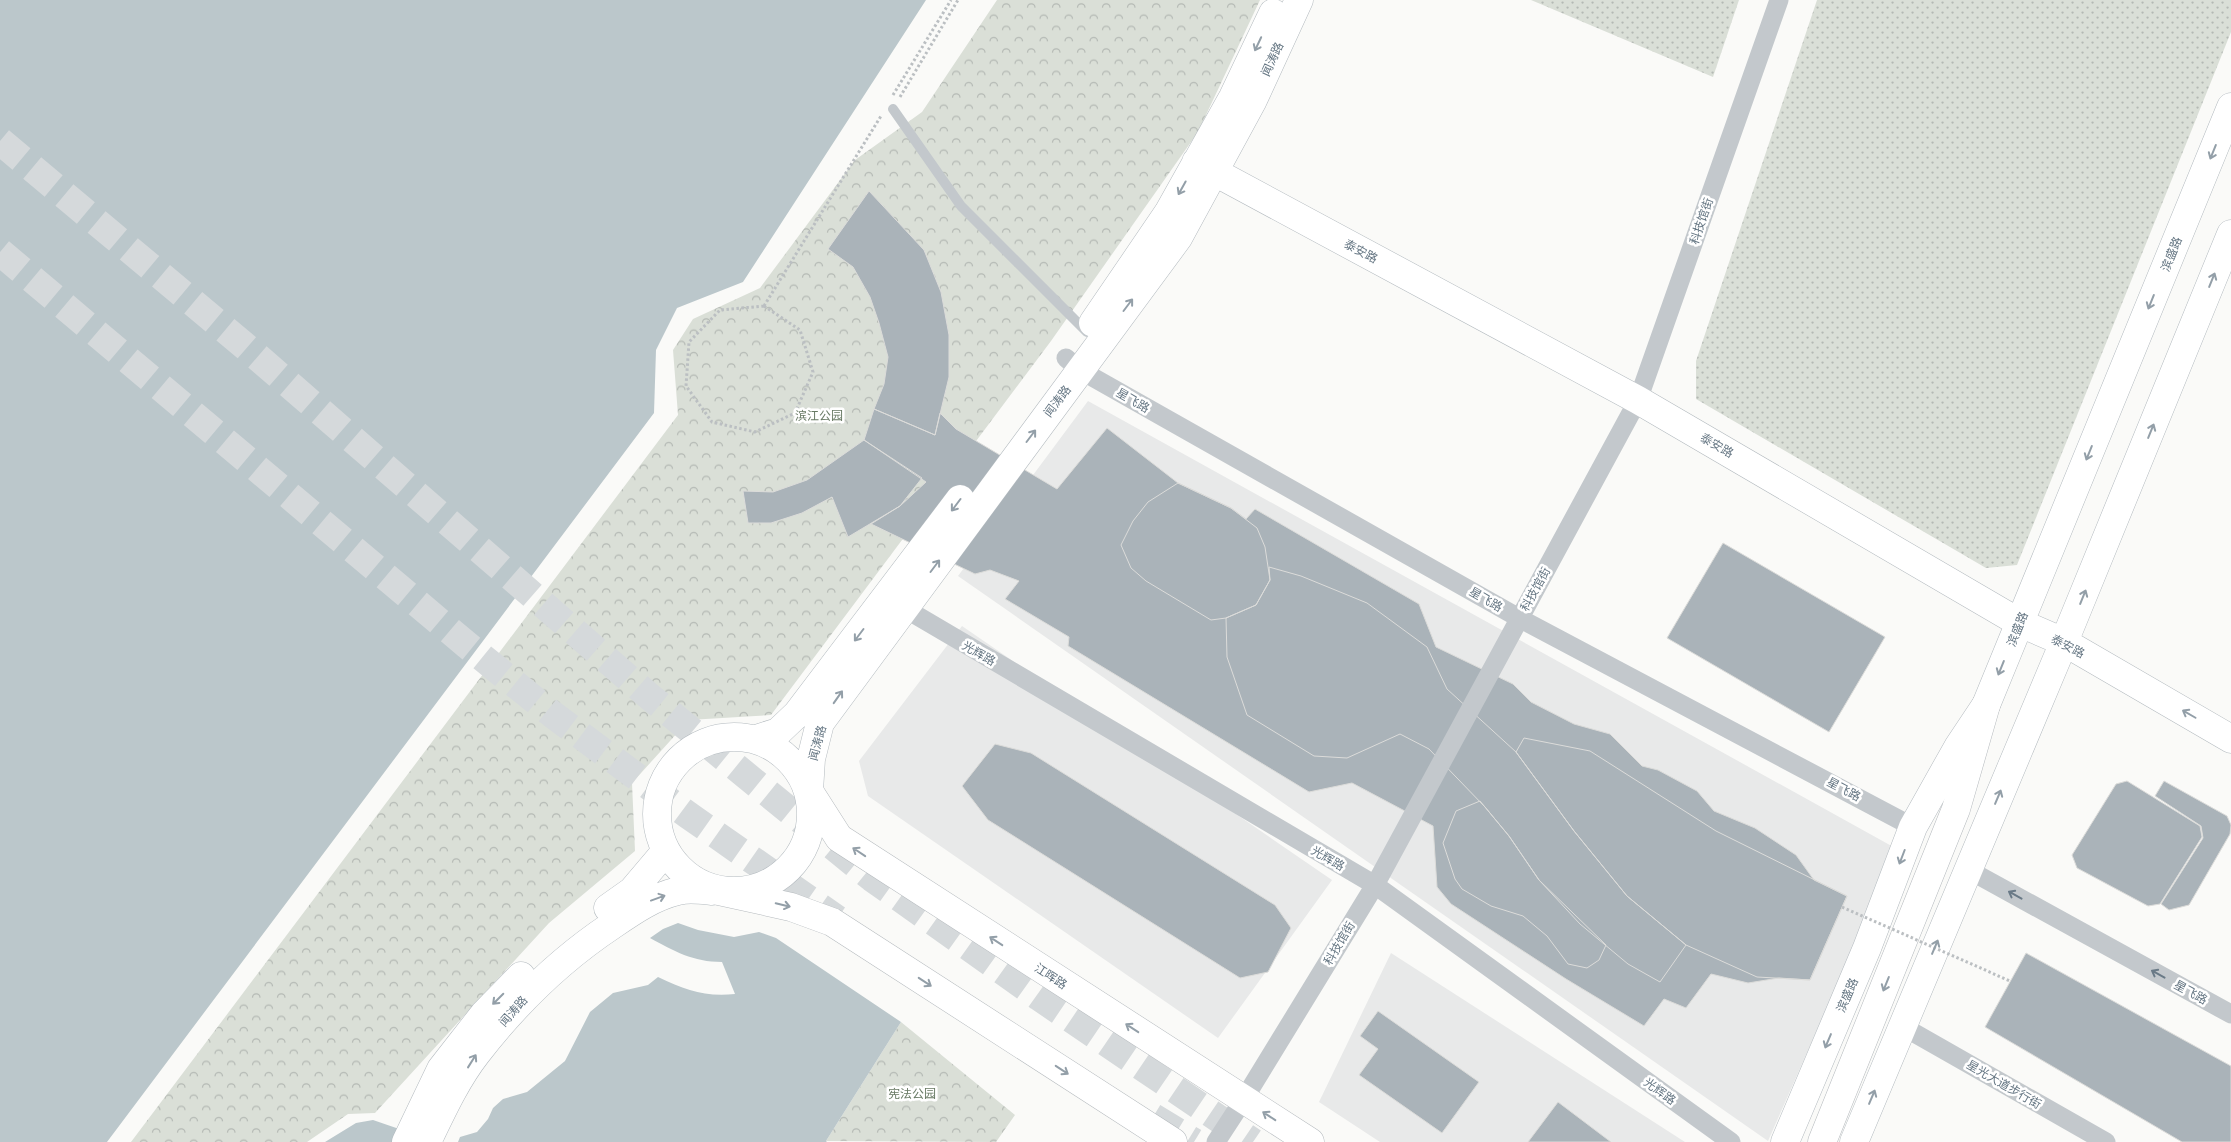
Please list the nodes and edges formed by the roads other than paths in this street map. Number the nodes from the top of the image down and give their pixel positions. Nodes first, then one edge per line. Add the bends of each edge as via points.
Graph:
1 (1279, 0) edge
2 (1299, 0) edge
3 (1779, 0) edge
4 (889, 107) road end
5 (2231, 107) edge
6 (1205, 167) junction
7 (2231, 234) edge
8 (1087, 332) junction
9 (1073, 364) junction
10 (1638, 400) junction
11 (904, 608) junction
12 (1519, 618) junction
13 (2020, 623) junction
14 (2064, 642) junction
15 (1986, 705) junction
16 (756, 739) junction
17 (2231, 739) edge
18 (809, 791) junction
19 (1913, 827) junction
20 (665, 852) junction
21 (1967, 869) junction
22 (1375, 885) junction
23 (719, 891) junction
24 (2231, 1014) edge
25 (1902, 1026) junction
26 (436, 1100) junction
27 (1244, 1100) junction
28 (406, 1142) edge
29 (427, 1142) edge
30 (1173, 1142) edge
31 (1216, 1142) edge
32 (1310, 1142) edge
33 (1731, 1142) edge
34 (1785, 1142) edge
35 (1822, 1142) edge
36 (1854, 1142) edge
37 (2106, 1142) edge

1 -> 6 main road, 闻涛路 via 1233,96
2 - 6 main road, 闻涛路 via 1253,100
3 - 10 street, 科技馆街
4 - 8 lane via 961,206
5 -> 13 main road, 滨盛路
6 -> 8 main road, 闻涛路 via 1168,213
9 -> 6 main road, 闻涛路 via 1178,238
6 - 10 main road, 泰安路
14 -> 7 main road
8 - 9 main road, 闻涛路
11 -> 9 main road, 闻涛路
9 - 12 street, 星飞路
9 -> 16 main road, 闻涛路 via 798,714 778,732
10 - 12 street, 科技馆街
10 - 13 main road, 泰安路
18 -> 11 main road, 闻涛路 via 811,759 820,723
11 - 22 street, 光辉路
12 - 19 street, 星飞路
12 - 22 street, 科技馆街
13 - 14 main road, 泰安路
13 -> 15 main road, 滨盛路
17 -> 14 main road, 泰安路
21 -> 14 main road
15 - 19 main road, 滨盛路
15 -> 35 main road via 1956,809
16 - 18 main road, 闻涛路 via 779,750 797,768
16 - 20 main road, 闻涛路 via 730,736 704,742 682,756 666,776 657,801 657,827
18 - 23 main road, 闻涛路 via 811,829 803,851 789,869 771,883 745,892
27 -> 18 main road, 江晖路 via 839,838
19 -> 34 main road, 滨盛路 via 1867,948
20 - 23 main road, 闻涛路 via 679,870 697,884
20 -> 26 main road, 闻涛路 via 632,891 580,927 522,975 484,1014 441,1069
24 -> 21 street, 星飞路
25 -> 21 main road
22 - 27 street, 科技馆街
22 - 33 street, 光辉路
26 -> 23 main road, 闻涛路 via 526,995 603,931 648,902 680,890
23 -> 30 main road via 790,907 832,922
36 -> 25 main road
25 - 37 street, 星光大道步行街
26 - 28 main road, 闻涛路
26 - 29 main road, 闻涛路
27 - 31 street, 科技馆街
32 -> 27 main road, 江晖路

